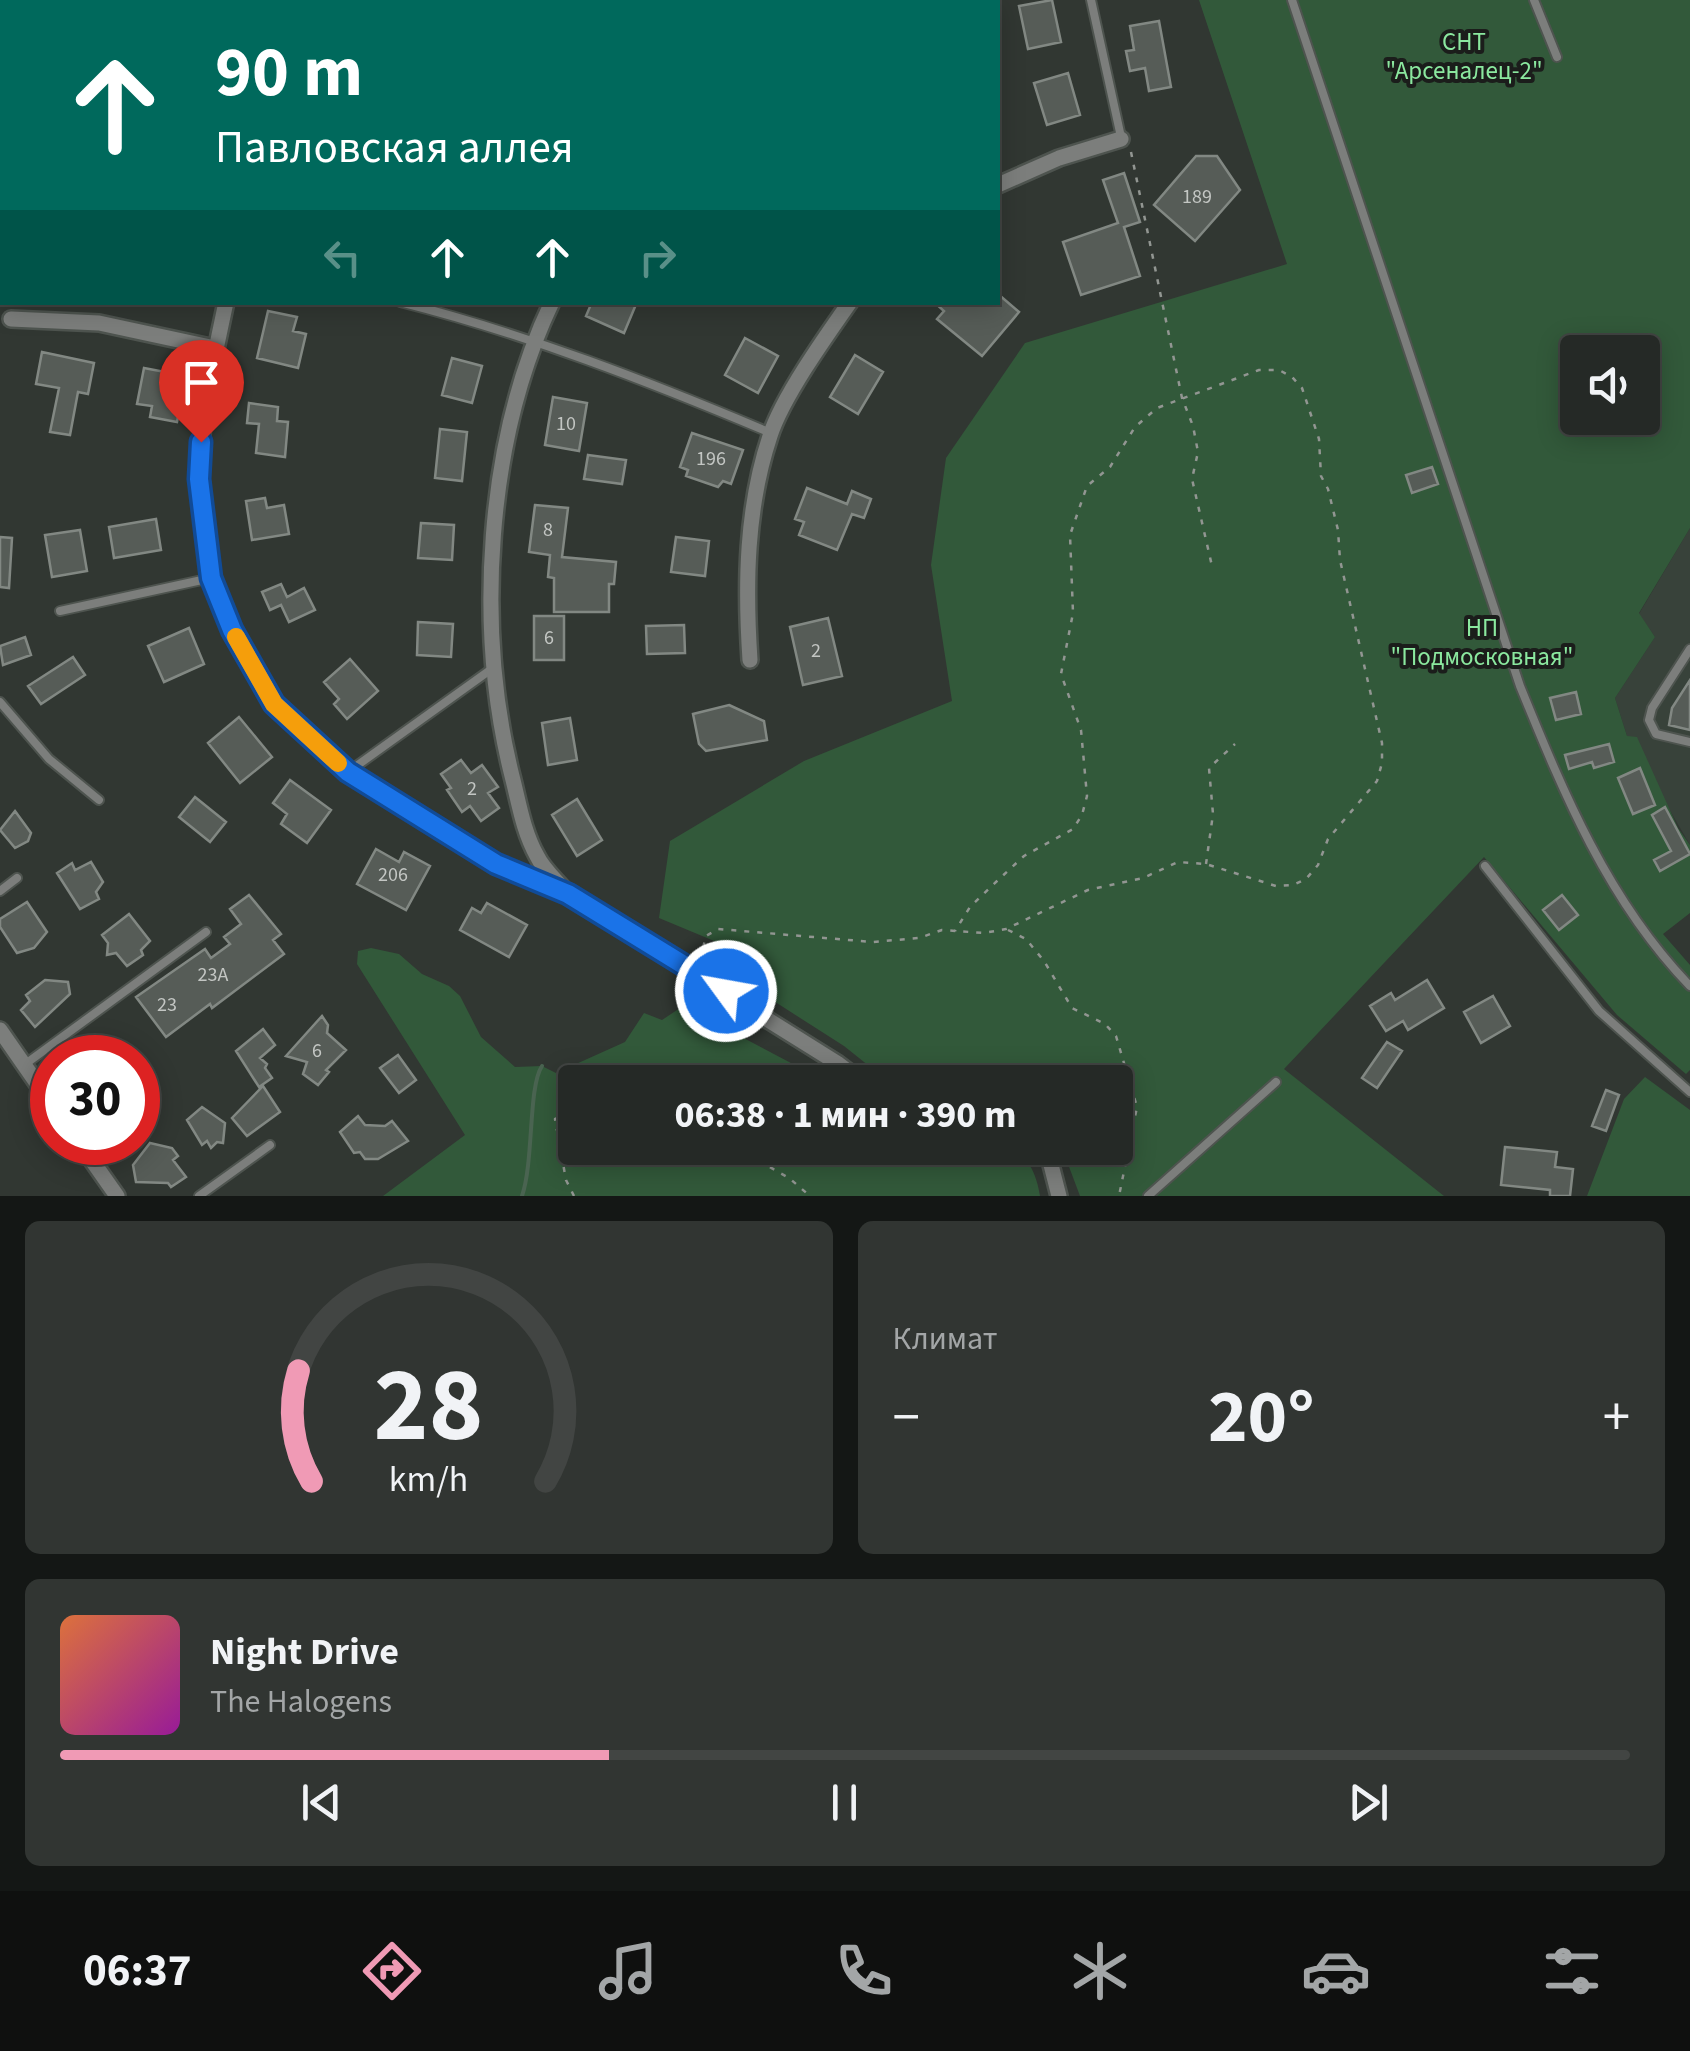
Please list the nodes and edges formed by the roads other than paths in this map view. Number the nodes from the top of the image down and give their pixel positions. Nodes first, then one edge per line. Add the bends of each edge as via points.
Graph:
1 (1092, 0) edge
2 (1292, 0) edge
3 (1534, 0) edge
4 (1557, 57) dead end
5 (1121, 139) joint
6 (1000, 184) edge
7 (225, 305) edge
8 (410, 305) edge
9 (551, 305) edge
10 (848, 305) edge
11 (11, 319) dead end
12 (534, 341) junction
13 (215, 348) junction
14 (770, 433) junction
15 (211, 578) junction
16 (60, 611) dead end
17 (1690, 648) edge
18 (750, 660) dead end
19 (494, 668) junction
20 (0, 702) edge
21 (1690, 742) edge
22 (348, 772) junction
23 (99, 800) dead end
24 (1485, 866) dead end
25 (17, 878) dead end
26 (0, 891) edge
27 (568, 894) junction
28 (206, 932) dead end
29 (1690, 986) edge
30 (0, 1030) edge
31 (24, 1065) junction
32 (841, 1065) edge
33 (30, 1074) edge
34 (1276, 1082) dead end
35 (1690, 1092) edge
36 (270, 1145) dead end
37 (95, 1165) edge
38 (1051, 1165) edge
39 (117, 1196) edge
40 (198, 1196) edge
41 (1060, 1196) edge
42 (1148, 1196) edge

1 - 5 lane
2 - 29 lane via 1520,686 1616,894
3 - 4 lane
5 - 6 street
7 - 13 street
8 - 12 lane
9 - 12 street
10 - 14 street
11 - 13 street via 99,323
12 - 14 lane
12 - 19 street via 512,410 492,550
13 - 15 street via 199,479
14 - 18 street via 752,517
15 - 16 lane
15 - 22 street via 274,704
17 - 21 lane via 1649,720 1656,734
19 - 22 lane
19 - 27 street via 526,833
20 - 23 lane via 49,758
22 - 27 street via 496,864
24 - 35 lane via 1599,1011
25 - 26 lane
27 - 32 street
28 - 31 lane
30 - 31 street
31 - 33 street
34 - 42 lane
36 - 40 lane
37 - 39 street
38 - 41 street

